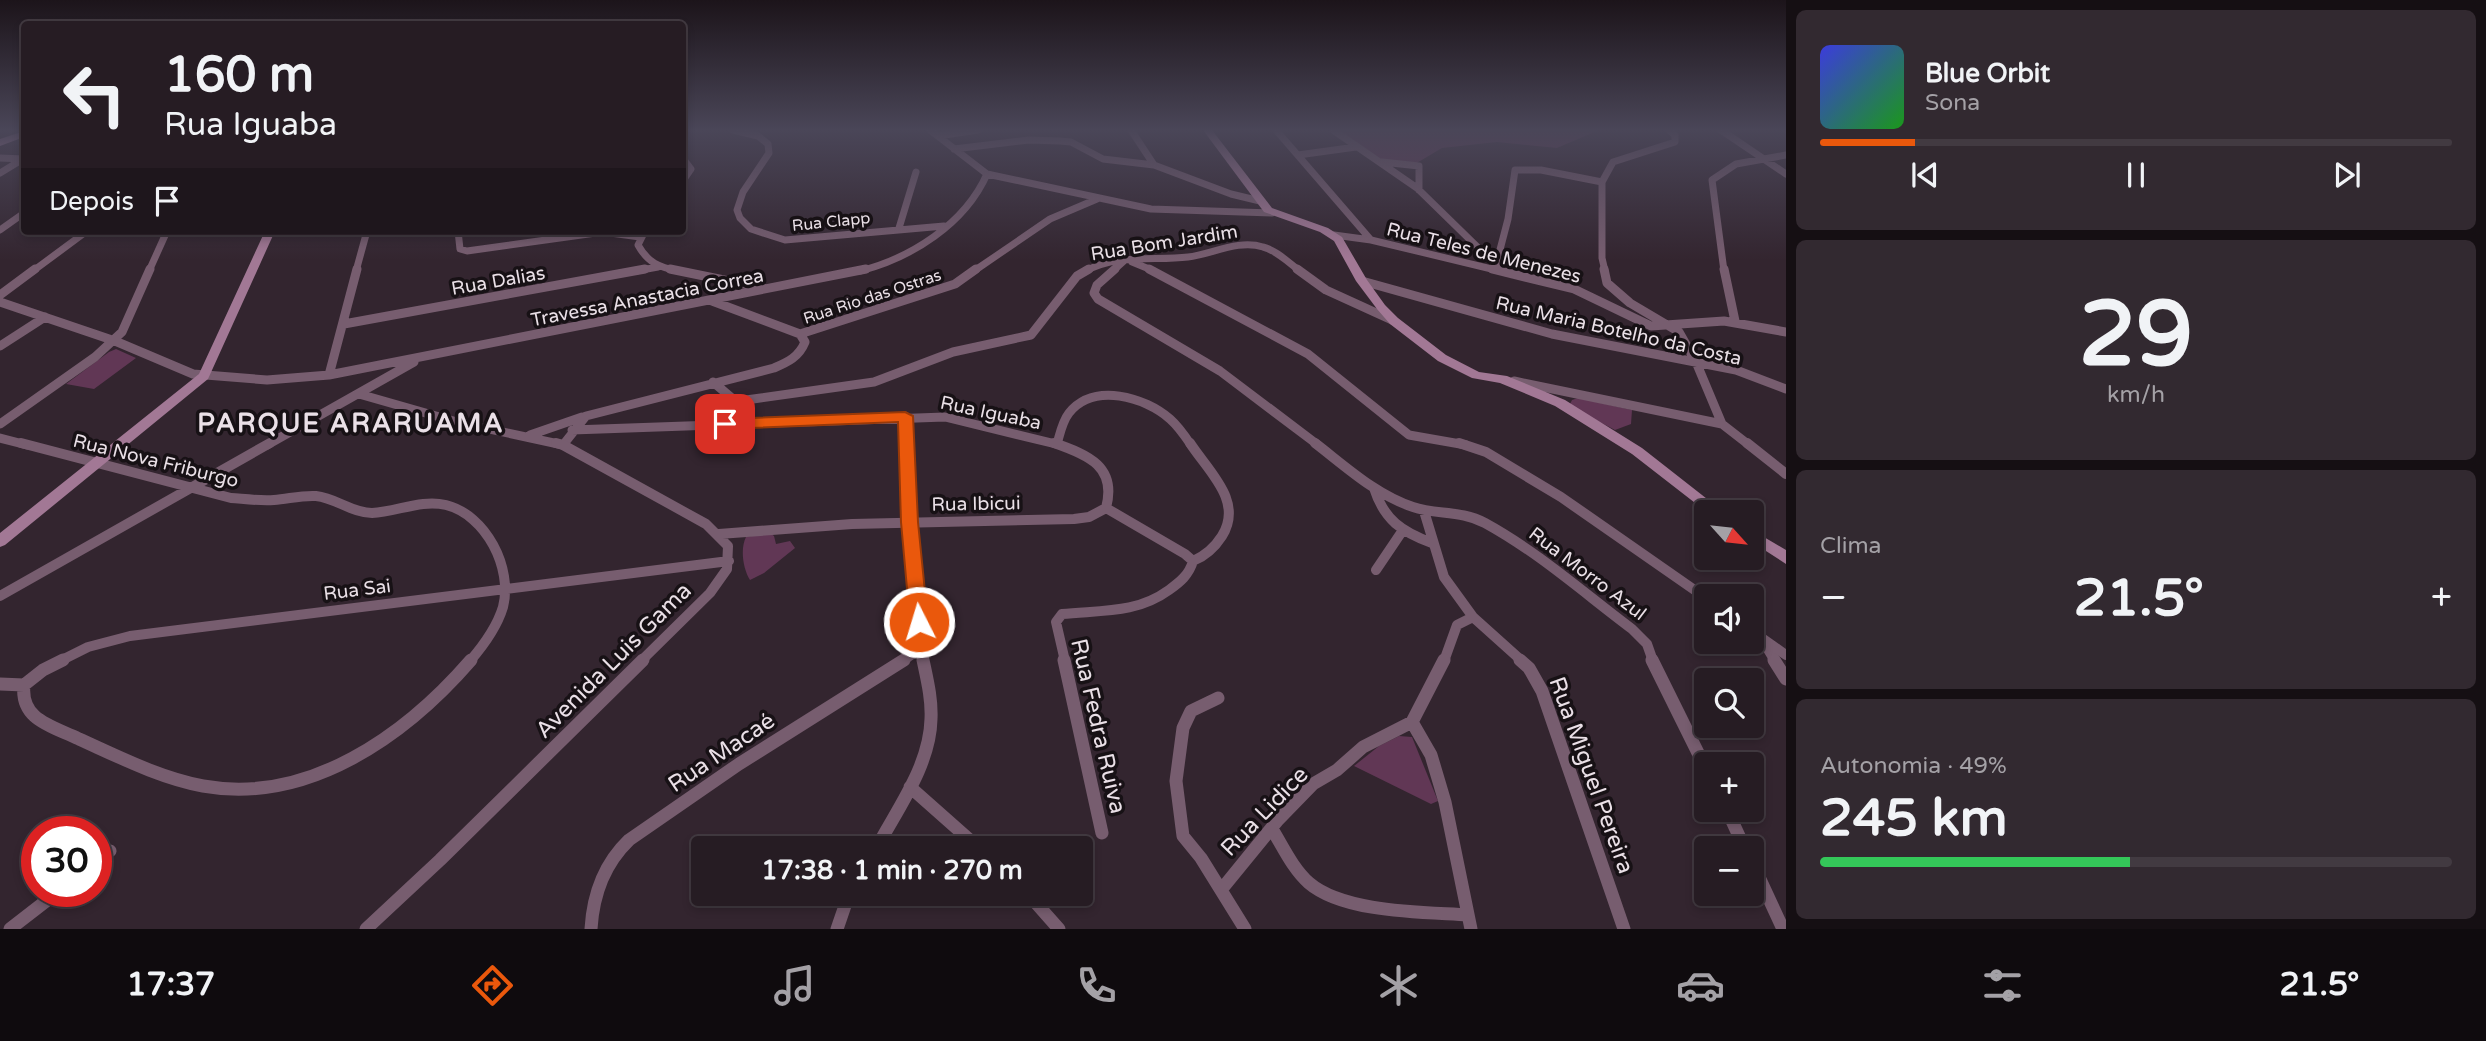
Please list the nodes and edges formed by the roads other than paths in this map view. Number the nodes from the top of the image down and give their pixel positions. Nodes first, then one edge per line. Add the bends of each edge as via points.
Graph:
1 (755, 173) edge
2 (916, 173) edge
3 (1176, 173) edge
4 (1239, 173) edge
5 (1314, 173) edge
6 (1397, 173) edge
7 (1420, 173) edge
8 (1514, 173) edge
9 (1558, 173) edge
10 (1607, 173) edge
11 (1717, 173) edge
12 (987, 174) joint
13 (1602, 182) junction
14 (1419, 190) junction
15 (1097, 199) junction
16 (1260, 201) junction
17 (1272, 213) junction
18 (21, 215) edge
19 (945, 226) junction
20 (900, 228) junction
21 (0, 230) edge
22 (82, 235) edge
23 (165, 235) edge
24 (268, 235) edge
25 (366, 235) edge
26 (458, 235) edge
27 (576, 235) edge
28 (642, 235) edge
29 (1334, 235) junction
30 (1371, 240) junction
31 (1475, 246) junction
32 (1502, 248) junction
33 (1126, 260) junction
34 (1477, 265) junction
35 (1496, 265) junction
36 (658, 267) junction
37 (1362, 281) junction
38 (770, 289) junction
39 (0, 295) edge
40 (712, 301) junction
41 (0, 302) edge
42 (45, 317) junction
43 (1394, 321) junction
44 (1735, 321) junction
45 (344, 324) junction
46 (1672, 326) junction
47 (1786, 332) edge
48 (800, 334) junction
49 (115, 341) junction
50 (0, 346) edge
51 (420, 358) junction
52 (1696, 362) junction
53 (330, 375) junction
54 (204, 376) junction
55 (1503, 379) junction
56 (713, 382) junction
57 (1786, 389) edge
58 (359, 394) junction
59 (586, 415) junction
60 (905, 416) junction
61 (0, 424) edge
62 (1722, 424) junction
63 (572, 430) junction
64 (530, 436) junction
65 (0, 438) edge
66 (1057, 444) junction
67 (563, 445) junction
68 (96, 463) junction
69 (1786, 474) edge
70 (189, 488) junction
71 (1374, 488) junction
72 (1701, 500) edge
73 (1106, 508) junction
74 (1419, 510) junction
75 (910, 522) junction
76 (1403, 530) junction
77 (719, 534) junction
78 (0, 541) edge
79 (1432, 543) junction
80 (1764, 544) edge
81 (1786, 558) edge
82 (729, 561) junction
83 (1193, 561) junction
84 (1376, 570) dead end
85 (505, 587) junction
86 (1694, 590) edge
87 (0, 596) edge
88 (1473, 617) junction
89 (1764, 640) edge
90 (1764, 647) edge
91 (921, 648) junction
92 (1786, 655) edge
93 (1786, 679) edge
94 (0, 684) edge
95 (24, 685) junction
96 (1218, 698) dead end
97 (1412, 722) junction
98 (1698, 752) edge
99 (910, 787) junction
100 (1272, 829) junction
101 (1102, 834) dead end
102 (883, 836) edge
103 (965, 836) edge
104 (1764, 888) edge
105 (1220, 890) junction
106 (845, 906) edge
107 (1039, 906) edge
108 (39, 907) edge
109 (1470, 922) edge
110 (10, 929) edge
111 (366, 929) edge
112 (591, 929) edge
113 (836, 929) edge
114 (1059, 929) edge
115 (1245, 929) edge
116 (1624, 929) edge
117 (1783, 929) edge

1 - 20 street, Rua Clapp via 743,192 738,216 769,237 787,240
2 - 20 street
3 - 16 street
4 - 16 main road
5 - 30 street
6 - 14 street
7 - 14 street
8 - 32 street
9 - 13 street
10 - 13 street
11 - 44 street via 1712,180
12 - 15 street
12 - 19 street, Travessa Anastacia Correa via 981,188
13 - 46 street via 1602,258 1607,284
14 - 31 street
15 - 17 street via 1161,210
15 - 48 street, Rua Rio das Ostras via 1050,219 955,284
16 - 17 main road
17 - 29 main road
18 - 21 street
19 - 20 street, Rua Clapp
19 - 38 street, Travessa Anastacia Correa via 895,260
22 - 39 street
23 - 49 street
24 - 54 main road
25 - 45 street
26 - 27 street via 460,249 467,251
28 - 36 street via 640,252
29 - 30 street, Rua Teles de Menezes
29 - 37 main road
30 - 34 street, Rua Teles de Menezes
31 - 32 street
31 - 35 street
32 - 35 street
33 - 43 street, Rua Bom Jardim via 1188,257 1257,244 1326,290
33 - 56 street, Rua Bom Jardim via 1097,265 1077,276 1031,335 953,352 891,378 746,400 733,399
33 - 71 street via 1097,285 1094,293 1098,299 1230,378
33 - 86 street via 1163,275 1308,354 1409,435 1486,452 1561,497
34 - 35 street, Rua Teles de Menezes
34 - 35 street
35 - 46 street, Rua Teles de Menezes via 1582,291 1644,324
36 - 38 street
36 - 45 street, Rua Dalias
37 - 43 main road
37 - 52 street, Rua Maria Botelho da Costa via 1576,340
38 - 40 street, Travessa Anastacia Correa
40 - 48 street
40 - 51 street, Travessa Anastacia Correa
41 - 42 street, Travessa Anastacia Correa
42 - 49 street, Travessa Anastacia Correa
42 - 50 street
43 - 55 main road via 1451,363 1476,375
44 - 46 street, Rua Teles de Menezes
44 - 47 street, Rua Teles de Menezes
45 - 53 street
46 - 52 street
48 - 56 street via 804,347 788,362
49 - 54 street, Travessa Anastacia Correa
49 - 61 street
51 - 53 street, Travessa Anastacia Correa
51 - 58 street
52 - 57 street, Rua Maria Botelho da Costa
52 - 62 street
53 - 54 street, Travessa Anastacia Correa via 288,380
54 - 68 main road
55 - 62 street
55 - 72 main road via 1560,403 1637,451
56 - 59 street
58 - 64 street via 457,422
58 - 70 street
59 - 63 street
59 - 64 street
60 - 63 street, Rua Iguaba
60 - 66 street, Rua Iguaba via 945,417
60 - 75 street
62 - 69 street
63 - 67 street
64 - 67 street
65 - 68 street, Rua Nova Friburgo
66 - 73 street, Rua Iguaba via 1101,468 1111,490
66 - 83 street via 1068,415 1087,399 1121,396 1168,418 1230,507 1226,528 1215,545
67 - 77 street
68 - 70 street, Rua Nova Friburgo
68 - 78 main road
70 - 85 street, Rua Nova Friburgo via 250,500 319,496 363,513 446,504 483,530 499,554
70 - 87 street
71 - 74 street
71 - 76 street via 1382,514
73 - 75 street, Rua Ibicui via 1074,519
73 - 83 street
74 - 79 street
74 - 98 street, Rua Morro Azul via 1460,513 1501,531 1640,636
75 - 77 street, Rua Ibicui
75 - 91 street
76 - 79 street
76 - 84 street
77 - 82 street via 728,546
79 - 88 street via 1444,577
80 - 81 main road
82 - 85 street, Rua Sai
82 - 111 street, Avenida Luis Gama via 723,578 657,648
83 - 101 street, Rua Fedra Ruiva via 1181,581 1144,606 1062,614 1055,627
85 - 95 street, Rua Sai via 130,636 80,651
85 - 95 street via 500,617 489,635 416,715 353,759 313,776 263,788 208,787 153,772 35,717 22,702
88 - 97 street via 1457,625 1439,674
88 - 116 street, Rua Miguel Pereira via 1529,668 1542,691
89 - 92 street
90 - 93 street
91 - 99 street via 932,710 930,733
91 - 112 street, Rua Macaé via 748,757 623,846 598,886
94 - 95 street
96 - 105 street via 1191,711 1187,718 1176,781 1183,836
97 - 100 street, Rua Lidice via 1363,747 1313,784
97 - 109 street via 1431,755 1446,802
99 - 102 street
99 - 103 street
100 - 105 street, Rua Lidice
100 - 109 street via 1311,885 1328,893 1372,906
104 - 117 street
105 - 115 street
106 - 113 street
107 - 114 street
108 - 110 street

